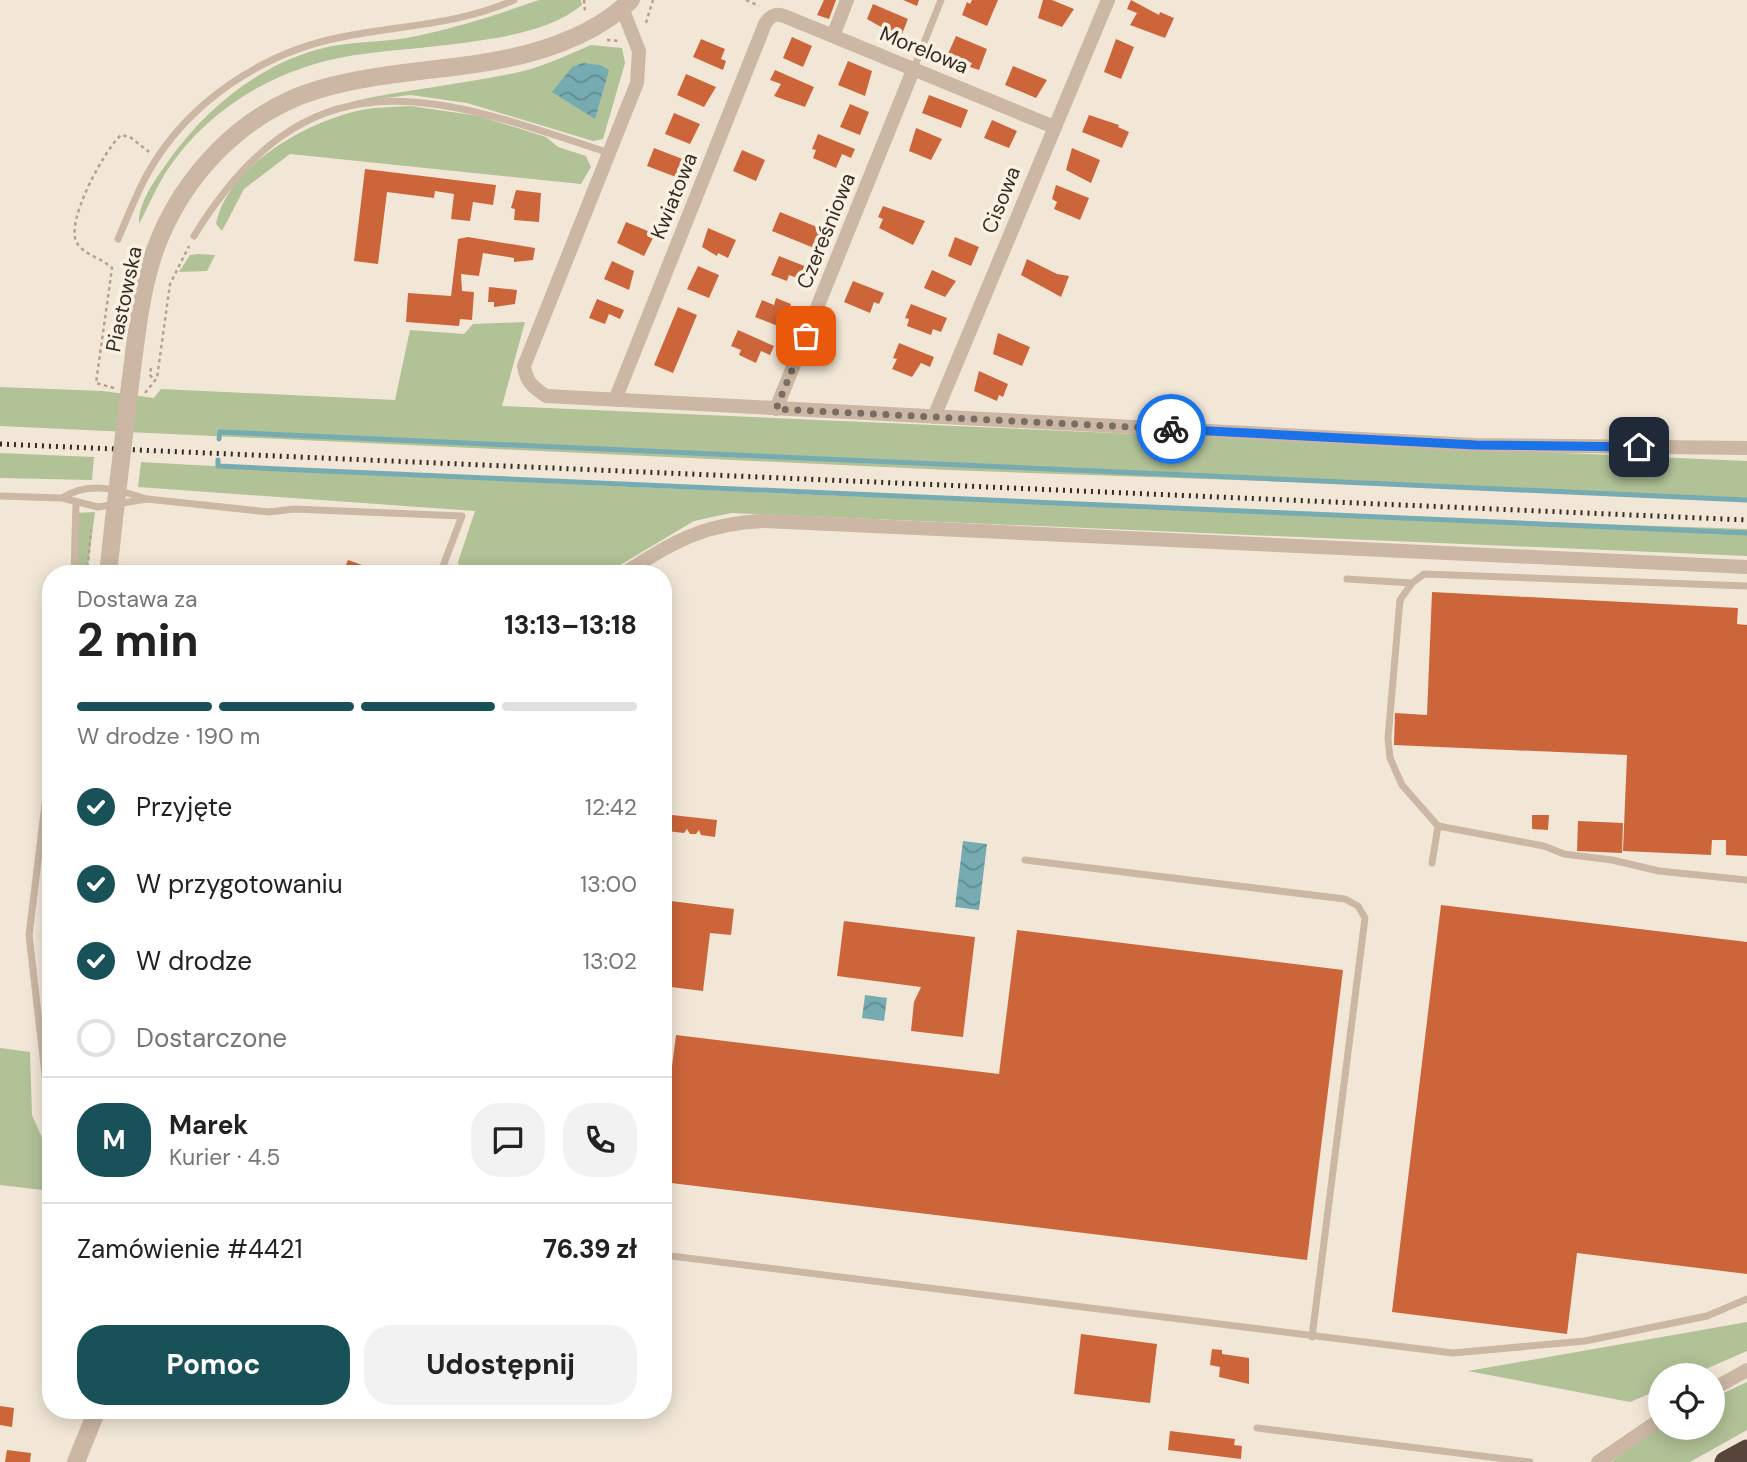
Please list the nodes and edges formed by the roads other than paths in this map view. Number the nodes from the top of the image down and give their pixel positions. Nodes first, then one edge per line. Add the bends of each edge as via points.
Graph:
1 (514, 0) edge
2 (847, 0) edge
3 (941, 0) edge
4 (1108, 0) edge
5 (623, 3) edge
6 (778, 13) joint
7 (832, 36) junction
8 (914, 68) junction
9 (1054, 127) junction
10 (609, 154) junction
11 (194, 236) road end
12 (118, 239) dead end
13 (615, 400) junction
14 (776, 409) junction
15 (934, 417) junction
16 (1747, 448) edge
17 (0, 496) edge
18 (62, 498) junction
19 (147, 499) junction
20 (76, 503) junction
21 (74, 565) edge
22 (109, 565) edge
23 (443, 565) edge
24 (637, 565) edge
25 (1747, 567) edge
26 (1347, 579) dead end
27 (1412, 583) junction
28 (1747, 586) edge
29 (1438, 826) junction
30 (42, 829) edge
31 (1025, 860) dead end
32 (1432, 863) dead end
33 (1747, 880) edge
34 (42, 1048) edge
35 (672, 1256) edge
36 (1747, 1299) edge
37 (1312, 1336) junction
38 (1747, 1370) edge
39 (1725, 1382) edge
40 (93, 1419) edge
41 (1257, 1428) dead end
42 (1648, 1428) edge
43 (1747, 1450) edge
44 (76, 1462) edge
45 (1530, 1462) edge
46 (1598, 1462) edge
47 (1725, 1462) edge

1 - 12 lane via 434,25 341,37 266,63 211,99 183,124 158,158
2 - 7 street
3 - 8 lane
4 - 9 street, Cisowa
5 - 10 street, Piastowska via 635,33 640,68
5 - 22 street, Piastowska, bridge via 593,28 515,57 319,89 288,101 233,135 188,186 155,249 139,312
6 - 7 street, Morelowa
6 - 13 street, Kwiatowa via 765,24
7 - 8 street, Morelowa
8 - 9 street, Morelowa
8 - 14 street, Czereśniowa
9 - 15 street, Cisowa
10 - 11 lane via 480,112 429,102 382,100 336,109 298,124 265,147 216,199
10 - 13 street, Piastowska via 524,366 531,386 546,396
13 - 14 street
14 - 15 street
15 - 16 street via 1476,445
17 - 18 lane
18 - 19 lane via 77,488 95,487
18 - 20 lane
19 - 20 lane via 97,507
19 - 23 lane via 269,512 294,509 462,516
20 - 21 lane
24 - 25 street via 699,530 765,521
26 - 27 lane
27 - 28 lane via 1435,573
27 - 29 lane via 1400,600 1390,758 1402,785
29 - 32 lane
29 - 33 lane via 1659,871
30 - 34 lane via 29,935
31 - 37 lane via 1345,900 1358,906 1365,918
35 - 37 lane
36 - 37 lane via 1707,1316 1586,1341 1475,1353
38 - 39 street
40 - 44 street
41 - 45 lane
42 - 46 street
43 - 47 highway

